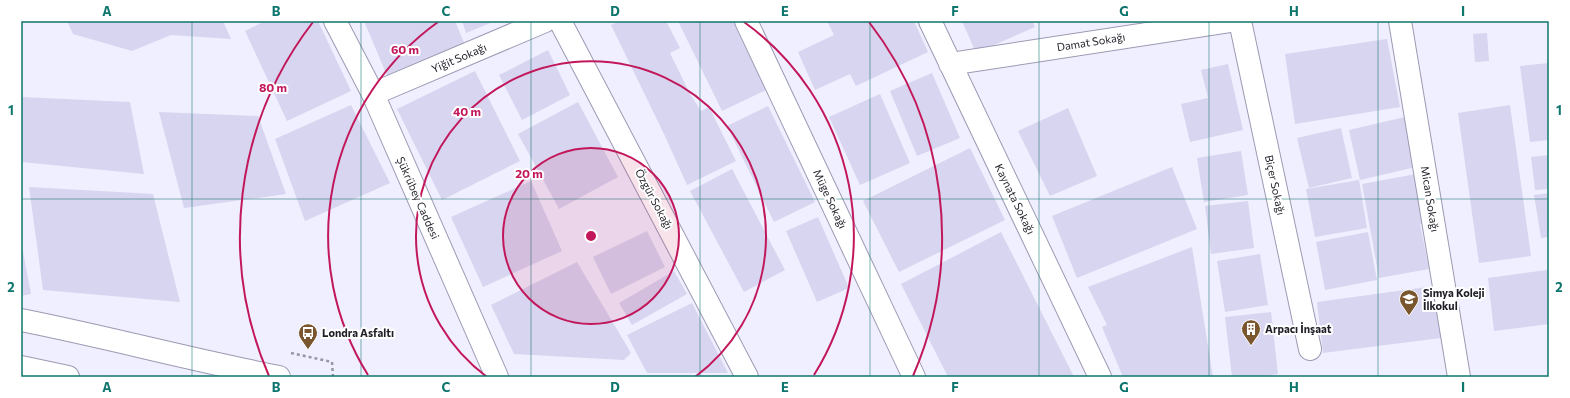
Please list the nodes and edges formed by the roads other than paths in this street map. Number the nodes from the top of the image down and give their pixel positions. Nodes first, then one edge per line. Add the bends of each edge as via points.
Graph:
1 (335, 21) edge
2 (545, 21) edge
3 (560, 21) edge
4 (746, 21) edge
5 (930, 21) edge
6 (1231, 21) edge
7 (1240, 21) edge
8 (1400, 21) edge
9 (950, 64) junction
10 (373, 94) junction
11 (21, 320) edge
12 (1310, 349) dead end
13 (21, 367) edge
14 (68, 377) edge
15 (279, 377) edge
16 (497, 377) edge
17 (747, 377) edge
18 (914, 377) edge
19 (1100, 377) edge
20 (1460, 377) edge

1 - 10 main road, Şükrübey Caddesi
2 - 10 main road, Yiğit Sokağı
3 - 17 main road, Özgür Sokağı
4 - 18 main road, Müge Sokağı
5 - 9 main road, Kaynata Sokağı
6 - 9 main road, Damat Sokağı
7 - 12 main road, Biçer Sokağı
8 - 20 main road, Mican Sokağı
9 - 19 main road, Kaynata Sokağı
10 - 16 main road, Şükrübey Caddesi
11 - 15 main road
13 - 14 main road

